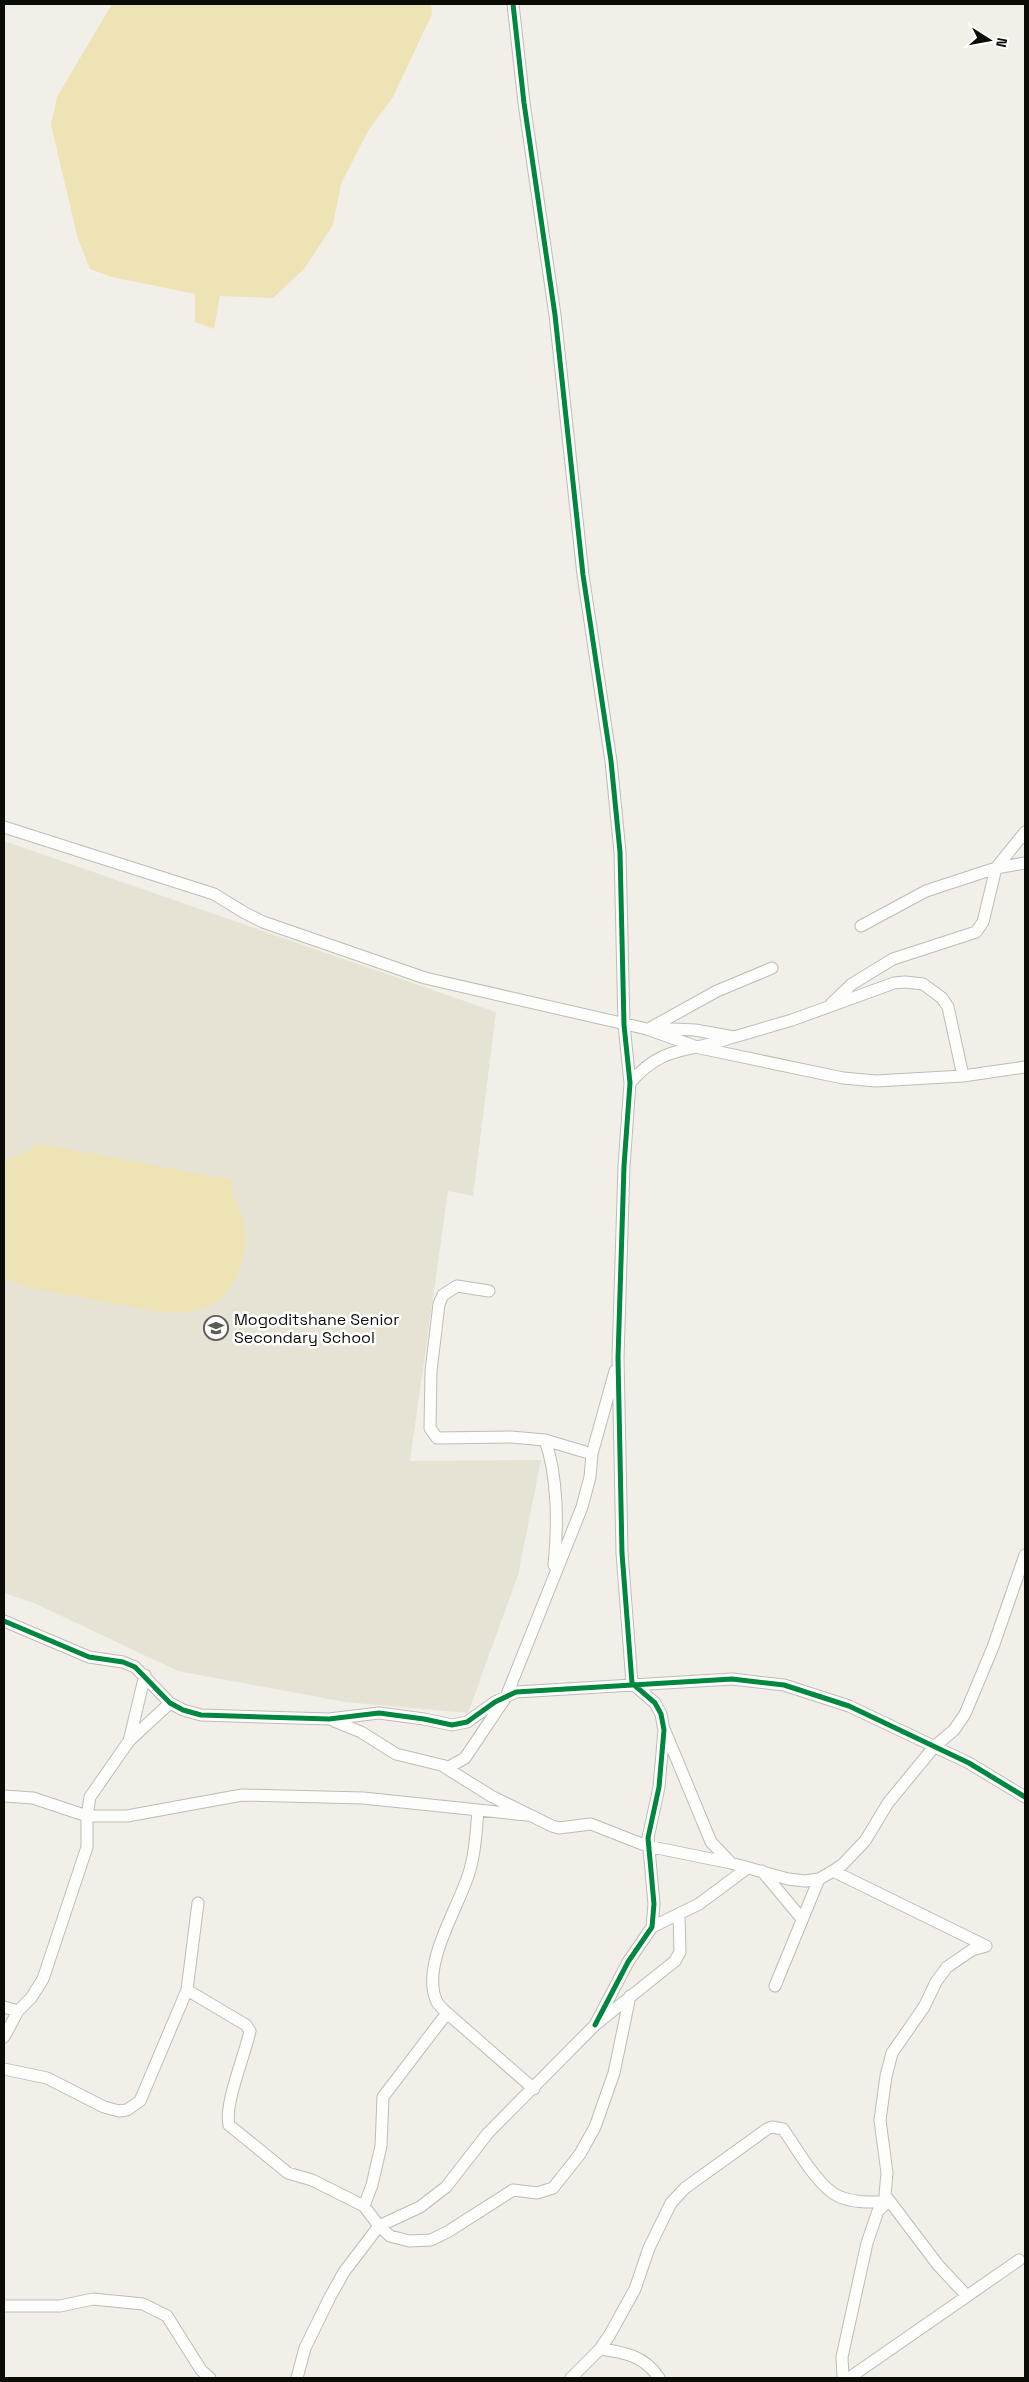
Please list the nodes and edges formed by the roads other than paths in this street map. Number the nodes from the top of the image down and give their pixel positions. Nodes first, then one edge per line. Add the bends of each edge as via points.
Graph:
1 (513, 4) edge
2 (4, 827) edge
3 (1025, 832) edge
4 (1025, 863) edge
5 (996, 868) junction
6 (861, 926) dead end
7 (772, 968) dead end
8 (830, 1006) junction
9 (624, 1025) junction
10 (649, 1028) junction
11 (734, 1037) junction
12 (700, 1048) junction
13 (1025, 1066) edge
14 (963, 1076) junction
15 (630, 1083) junction
16 (489, 1291) dead end
17 (618, 1358) junction
18 (545, 1440) junction
19 (592, 1454) junction
20 (1025, 1555) edge
21 (552, 1582) junction
22 (4, 1621) edge
23 (145, 1676) junction
24 (632, 1683) junction
25 (506, 1697) junction
26 (170, 1703) junction
27 (329, 1719) junction
28 (664, 1730) junction
29 (129, 1741) junction
30 (934, 1747) junction
31 (443, 1766) junction
32 (4, 1796) edge
33 (1025, 1797) edge
34 (478, 1811) junction
35 (87, 1816) junction
36 (533, 1816) junction
37 (647, 1846) junction
38 (731, 1863) junction
39 (746, 1869) junction
40 (762, 1871) junction
41 (832, 1871) junction
42 (819, 1879) junction
43 (198, 1903) dead end
44 (679, 1914) junction
45 (802, 1919) junction
46 (652, 1927) junction
47 (776, 1986) dead end
48 (187, 1990) junction
49 (630, 1996) junction
50 (4, 2007) edge
51 (18, 2011) junction
52 (447, 2013) junction
53 (596, 2025) junction
54 (4, 2037) edge
55 (4, 2069) edge
56 (534, 2089) junction
57 (887, 2201) junction
58 (364, 2206) junction
59 (379, 2226) junction
60 (1019, 2260) dead end
61 (967, 2296) junction
62 (4, 2306) edge
63 (600, 2349) junction
64 (210, 2378) edge
65 (296, 2378) edge
66 (571, 2378) edge
67 (659, 2378) edge
68 (843, 2378) edge
69 (849, 2378) edge

1 - 9 street via 555,315 583,575 611,761 620,852
2 - 9 street via 214,894 264,922 425,978
3 - 5 street
4 - 5 street
5 - 6 street via 926,891
5 - 8 street via 983,922 976,932 892,959 852,984
7 - 10 street via 717,991
8 - 11 street
8 - 14 street via 894,983 923,984 942,998 948,1007
9 - 10 street
9 - 15 street
10 - 11 street via 695,1030
10 - 12 street
11 - 12 street
12 - 14 street via 860,1080
12 - 15 street via 665,1054 651,1062
13 - 14 street
15 - 17 street
16 - 18 street via 457,1286 444,1295 439,1304 431,1371 432,1434 441,1439 511,1437
17 - 19 street
17 - 24 street via 622,1553
18 - 19 street
18 - 21 street via 552,1460 557,1542
19 - 21 street via 582,1507
20 - 30 street via 993,1647 965,1714 954,1730
21 - 25 street
22 - 23 street via 89,1657 124,1662
23 - 26 street
23 - 29 street
24 - 25 street via 516,1692
24 - 28 street via 655,1703
24 - 30 street via 732,1678 784,1685 849,1706
25 - 27 street via 460,1724 452,1725 379,1712
25 - 31 street via 465,1758 456,1764
26 - 27 street via 201,1715
26 - 29 street
27 - 31 street via 361,1732 396,1754
28 - 37 street via 659,1787
28 - 38 street via 711,1842
29 - 35 street via 90,1797
30 - 33 street via 969,1763
30 - 41 street via 888,1803 865,1841 842,1866
31 - 36 street via 491,1796
32 - 35 street via 33,1798
34 - 35 street via 363,1798 242,1795 127,1816
34 - 36 street
34 - 52 street via 474,1854 468,1876 434,1961 433,1986 437,2002
35 - 51 street via 87,1847 43,1979 32,1998
36 - 37 street via 559,1828 586,1824 600,1826
37 - 38 street
37 - 46 street via 654,1904
38 - 39 street
39 - 40 street
39 - 44 street via 699,1904
40 - 42 street via 788,1879
40 - 45 street
41 - 42 street
41 - 57 street via 986,1946 972,1950 947,1967 892,2053 880,2120
42 - 45 street
43 - 48 street
44 - 46 street
44 - 49 street via 679,1957
45 - 47 street
46 - 53 street via 628,1962
48 - 55 street via 140,2101 128,2110 104,2107 47,2078
48 - 58 street via 246,2025 250,2031 233,2092 229,2125 288,2173 312,2180
49 - 53 street
49 - 59 street via 614,2074 595,2127 580,2154 553,2188 537,2193 513,2190 431,2240 409,2241 390,2236
50 - 51 street
51 - 54 street
52 - 56 street
52 - 58 street via 383,2097 381,2146
53 - 56 street
56 - 59 street via 488,2133 446,2187 420,2207
57 - 61 street
57 - 63 street via 861,2202 838,2196 824,2184 783,2129 767,2129 685,2188 671,2203 649,2248 635,2289
57 - 68 street via 878,2211 867,2243 842,2357
58 - 59 street
59 - 65 street via 344,2272 330,2297 305,2348
60 - 61 street
61 - 69 street
62 - 64 street via 60,2306 92,2298 143,2304 167,2316 201,2370
63 - 66 street
63 - 67 street via 622,2352 644,2361

